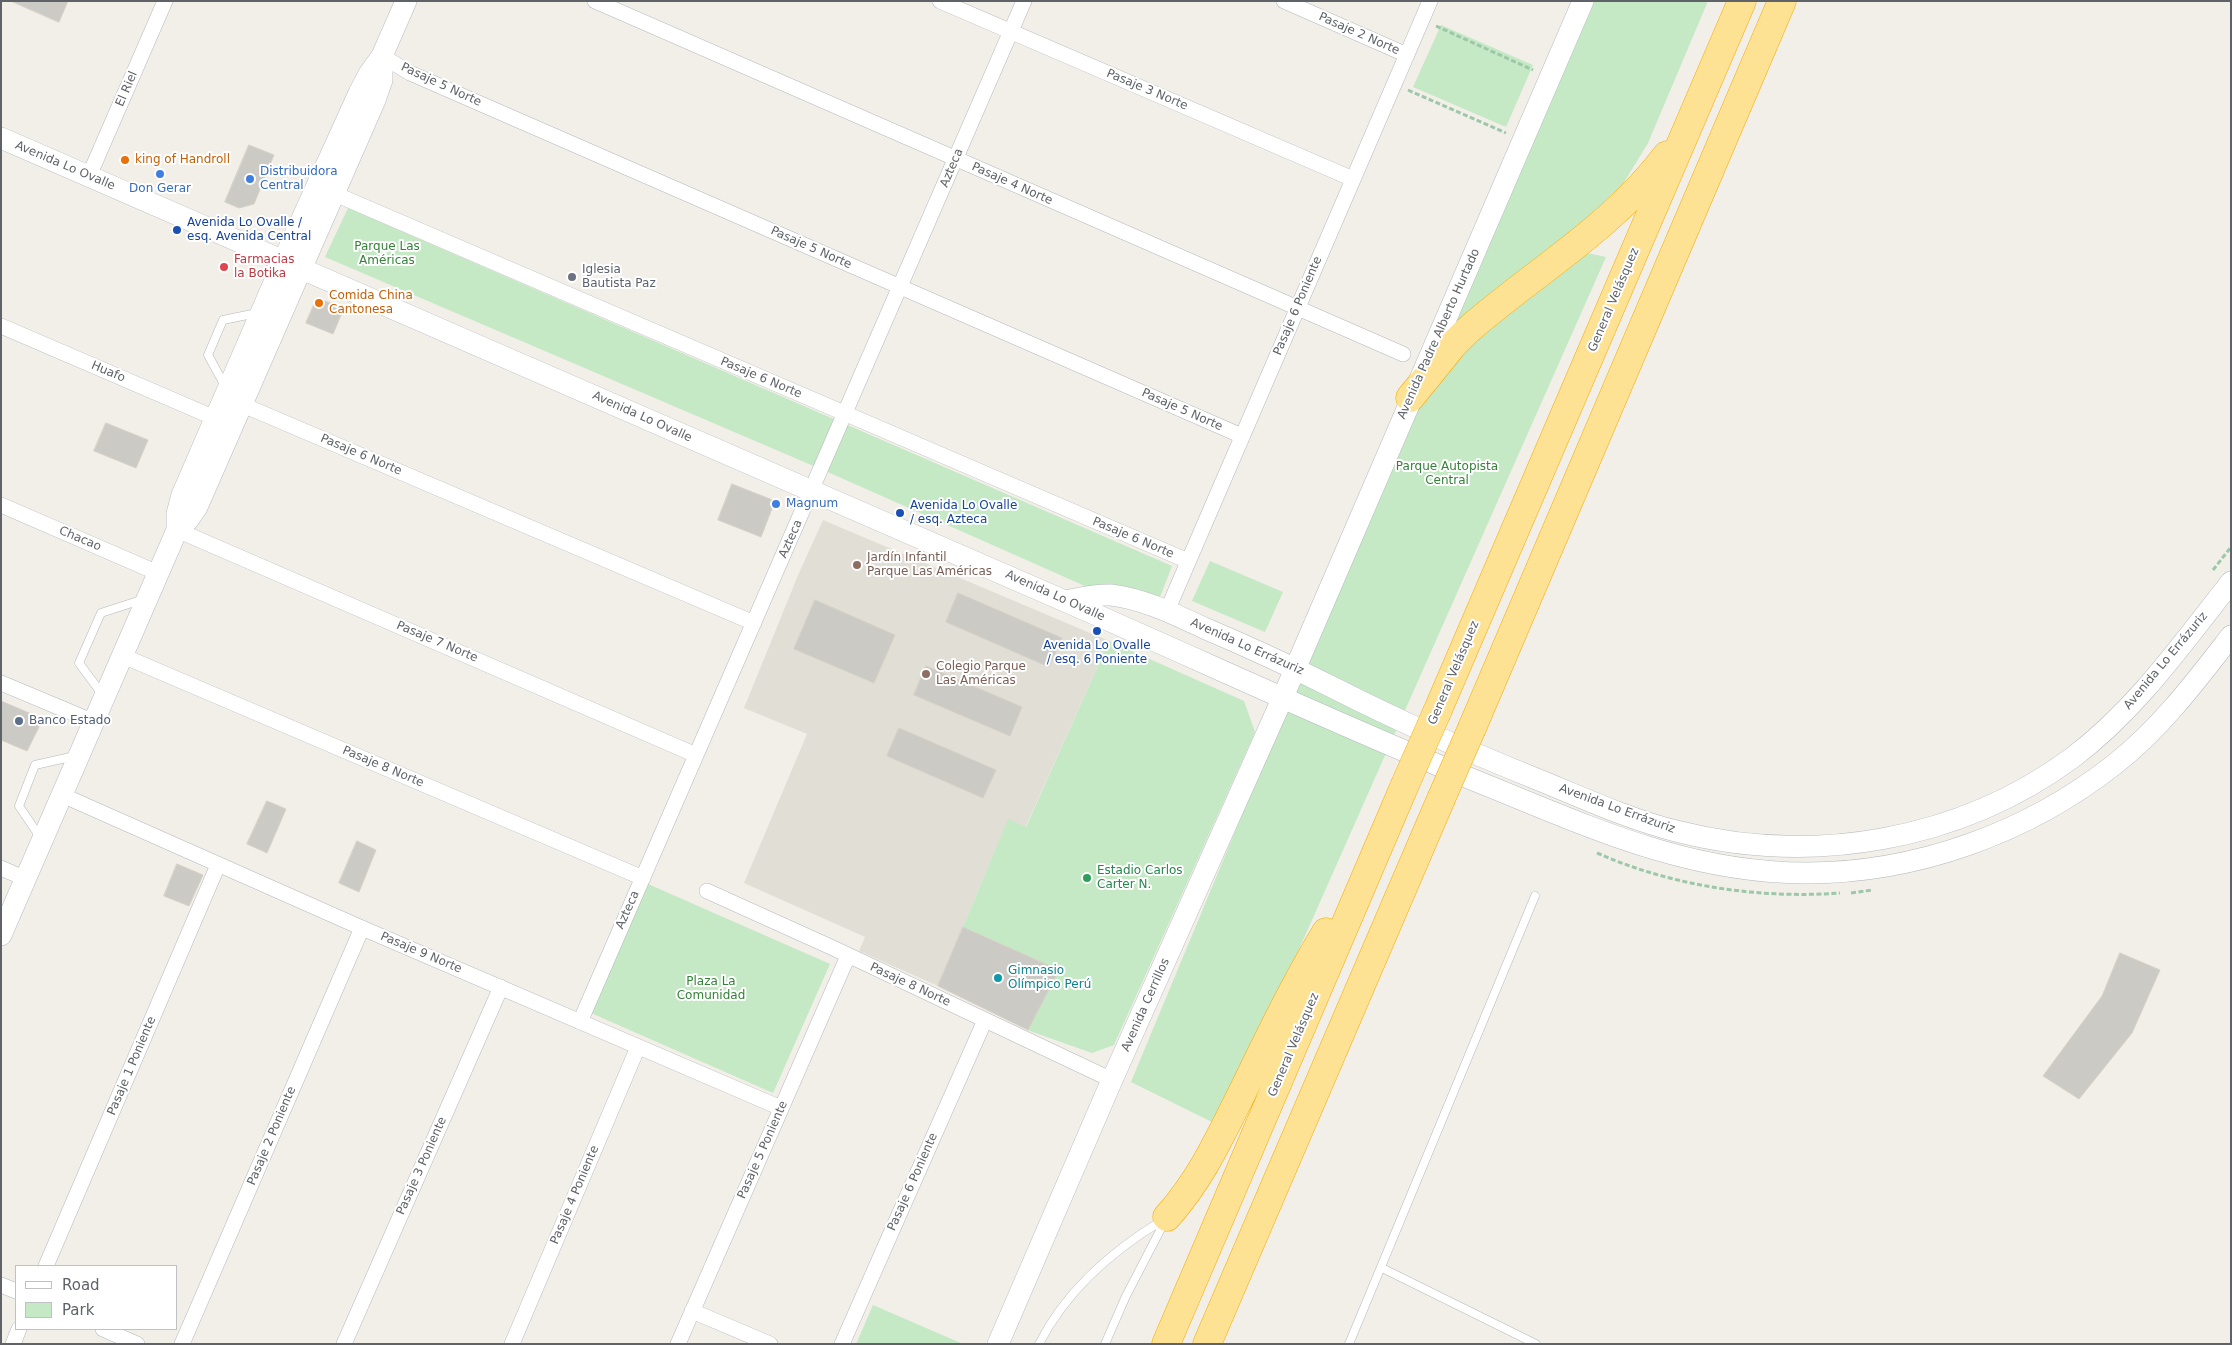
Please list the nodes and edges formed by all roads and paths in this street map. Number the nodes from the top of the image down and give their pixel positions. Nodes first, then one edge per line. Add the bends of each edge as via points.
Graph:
1 (165, 1) edge
2 (406, 1) edge
3 (595, 1) edge
4 (940, 1) edge
5 (1024, 1) edge
6 (1284, 1) edge
7 (1430, 1) edge
8 (1583, 1) edge
9 (1742, 1) edge
10 (1782, 1) edge
11 (1422, 20) junction
12 (1011, 32) junction
13 (1407, 55) junction
14 (382, 56) junction
15 (1536, 71) dead end
16 (1394, 84) junction
17 (1693, 116) junction
18 (1509, 134) dead end
19 (1, 138) edge
20 (956, 159) junction
21 (89, 176) junction
22 (1353, 179) junction
23 (335, 194) junction
24 (293, 264) junction
25 (900, 287) junction
26 (1298, 308) junction
27 (262, 312) junction
28 (1, 326) edge
29 (1402, 354) dead end
30 (227, 391) junction
31 (1410, 398) junction
32 (243, 405) junction
33 (846, 414) junction
34 (215, 418) junction
35 (1242, 436) junction
36 (812, 490) junction
37 (1, 505) edge
38 (177, 530) junction
39 (2231, 547) edge
40 (1188, 562) junction
41 (2211, 572) dead end
42 (158, 573) junction
43 (2231, 582) edge
44 (148, 598) junction
45 (1065, 601) junction
46 (1167, 611) junction
47 (754, 623) junction
48 (2231, 636) edge
49 (123, 656) junction
50 (1296, 668) junction
51 (1, 683) edge
52 (1283, 697) junction
53 (104, 698) junction
54 (94, 722) junction
55 (79, 755) junction
56 (696, 755) junction
57 (62, 795) junction
58 (42, 840) junction
59 (1592, 850) dead end
60 (1374, 858) junction
61 (218, 865) junction
62 (1, 868) edge
63 (643, 878) junction
64 (26, 879) junction
65 (1876, 889) dead end
66 (707, 891) dead end
67 (1841, 893) dead end
68 (1850, 893) dead end
69 (1535, 896) dead end
70 (362, 928) junction
71 (1, 935) edge
72 (848, 956) junction
73 (500, 987) junction
74 (985, 1020) junction
75 (580, 1022) junction
76 (638, 1047) junction
77 (1112, 1080) junction
78 (781, 1108) junction
79 (1167, 1217) junction
80 (46, 1265) edge
81 (1382, 1268) junction
82 (1, 1285) edge
83 (15, 1291) edge
84 (692, 1311) junction
85 (19, 1330) edge
86 (104, 1330) edge
87 (13, 1344) edge
88 (137, 1344) edge
89 (182, 1344) edge
90 (344, 1344) edge
91 (512, 1344) edge
92 (678, 1344) edge
93 (770, 1344) edge
94 (842, 1344) edge
95 (998, 1344) edge
96 (1039, 1344) edge
97 (1104, 1344) edge
98 (1166, 1344) edge
99 (1207, 1344) edge
100 (1349, 1344) edge
101 (1536, 1344) edge

1 - 21 street, El Riel
2 - 14 main road
3 - 20 street, Pasaje 4 Norte
4 - 12 street, Pasaje 3 Norte
5 - 12 street, Azteca
6 - 13 street, Pasaje 2 Norte
7 - 11 street, Pasaje 6 Poniente
8 - 31 main road, Avenida Padre Alberto Hurtado
9 - 17 highway, General Velásquez
10 - 99 highway, bridge
11 - 13 street, Pasaje 6 Poniente
11 - 15 path
12 - 20 street, Azteca
12 - 22 street, Pasaje 3 Norte
13 - 16 street, Pasaje 6 Poniente
14 - 23 main road via 382,80
14 - 24 main road via 362,88
14 - 25 street, Pasaje 5 Norte via 410,73
16 - 18 path
16 - 22 street, Pasaje 6 Poniente
17 - 31 highway via 1659,165 1632,196 1582,241 1468,330
17 - 60 highway, General Velásquez, bridge
19 - 21 main road, Avenida Lo Ovalle
20 - 25 street, Azteca
20 - 26 street, Pasaje 4 Norte
21 - 24 main road, Avenida Lo Ovalle
22 - 26 street, Pasaje 6 Poniente
23 - 24 main road
23 - 33 street, Pasaje 6 Norte
24 - 27 main road
24 - 32 main road
24 - 36 main road, Avenida Lo Ovalle
25 - 33 street, Azteca
25 - 35 street, Pasaje 5 Norte
26 - 29 street, Pasaje 4 Norte
26 - 35 street, Pasaje 6 Poniente
27 - 30 main road
27 - 30 lane via 223,320 208,355
28 - 34 street, Huafo
30 - 34 main road
31 - 50 main road, Avenida Padre Alberto Hurtado
32 - 38 main road via 197,507
32 - 47 street, Pasaje 6 Norte
33 - 36 street, Azteca
33 - 40 street, Pasaje 6 Norte
34 - 38 main road via 182,495
35 - 40 street, Pasaje 6 Poniente
36 - 45 main road, Avenida Lo Ovalle
36 - 47 street, Azteca
37 - 42 street, Chacao
38 - 42 main road
38 - 56 street, Pasaje 7 Norte
39 - 41 path
40 - 46 street, Pasaje 6 Poniente
42 - 44 main road
43 - 50 main road, Avenida Lo Errázuriz via 2129,707 2073,757 2047,775 1991,806 1952,822 1894,837 1824,846 1739,843 1651,824 1421,731
44 - 49 main road
44 - 53 lane via 101,613 79,663
45 - 46 main road, Avenida Lo Errázuriz via 1106,594 1128,597
45 - 52 main road, Avenida Lo Ovalle
46 - 50 main road, Avenida Lo Errázuriz
47 - 56 street, Azteca
48 - 52 main road, Avenida Lo Errázuriz via 2179,700 2137,744 2118,762 2060,802 1959,848 1892,865 1835,872 1726,868 1656,851 1373,739
49 - 53 main road
49 - 63 street, Pasaje 8 Norte
50 - 52 main road, Avenida Cerrillos
51 - 54 street
52 - 77 main road, Avenida Cerrillos
53 - 54 main road
54 - 55 main road
55 - 57 main road
55 - 58 lane via 35,764 19,806
56 - 63 street, Azteca
57 - 58 main road
57 - 61 street, Pasaje 9 Norte
58 - 64 main road
59 - 67 path via 1642,869 1715,887 1781,895
60 - 79 highway via 1292,992 1203,1169
60 - 98 highway, General Velásquez
61 - 70 street, Pasaje 9 Norte
61 - 80 street, Pasaje 1 Poniente
62 - 64 street
63 - 75 street, Azteca
64 - 71 main road
65 - 68 path
66 - 72 street, Pasaje 8 Norte
69 - 81 lane
70 - 73 street, Pasaje 9 Norte
70 - 89 street, Pasaje 2 Poniente
72 - 74 street, Pasaje 8 Norte
72 - 78 street, Pasaje 5 Poniente
73 - 75 street, Pasaje 9 Norte
73 - 90 street, Pasaje 3 Poniente
74 - 77 street, Pasaje 8 Norte
74 - 94 street, Pasaje 6 Poniente
75 - 76 street, Pasaje 9 Norte
76 - 78 street, Pasaje 9 Norte
76 - 91 street, Pasaje 4 Poniente
77 - 95 main road, Avenida Cerrillos
78 - 84 street, Pasaje 5 Poniente
79 - 96 lane via 1127,1243 1091,1274 1058,1314
79 - 97 lane
81 - 100 lane
81 - 101 lane
82 - 83 street
84 - 92 street, Pasaje 5 Poniente
84 - 93 street
85 - 87 street
86 - 88 street

